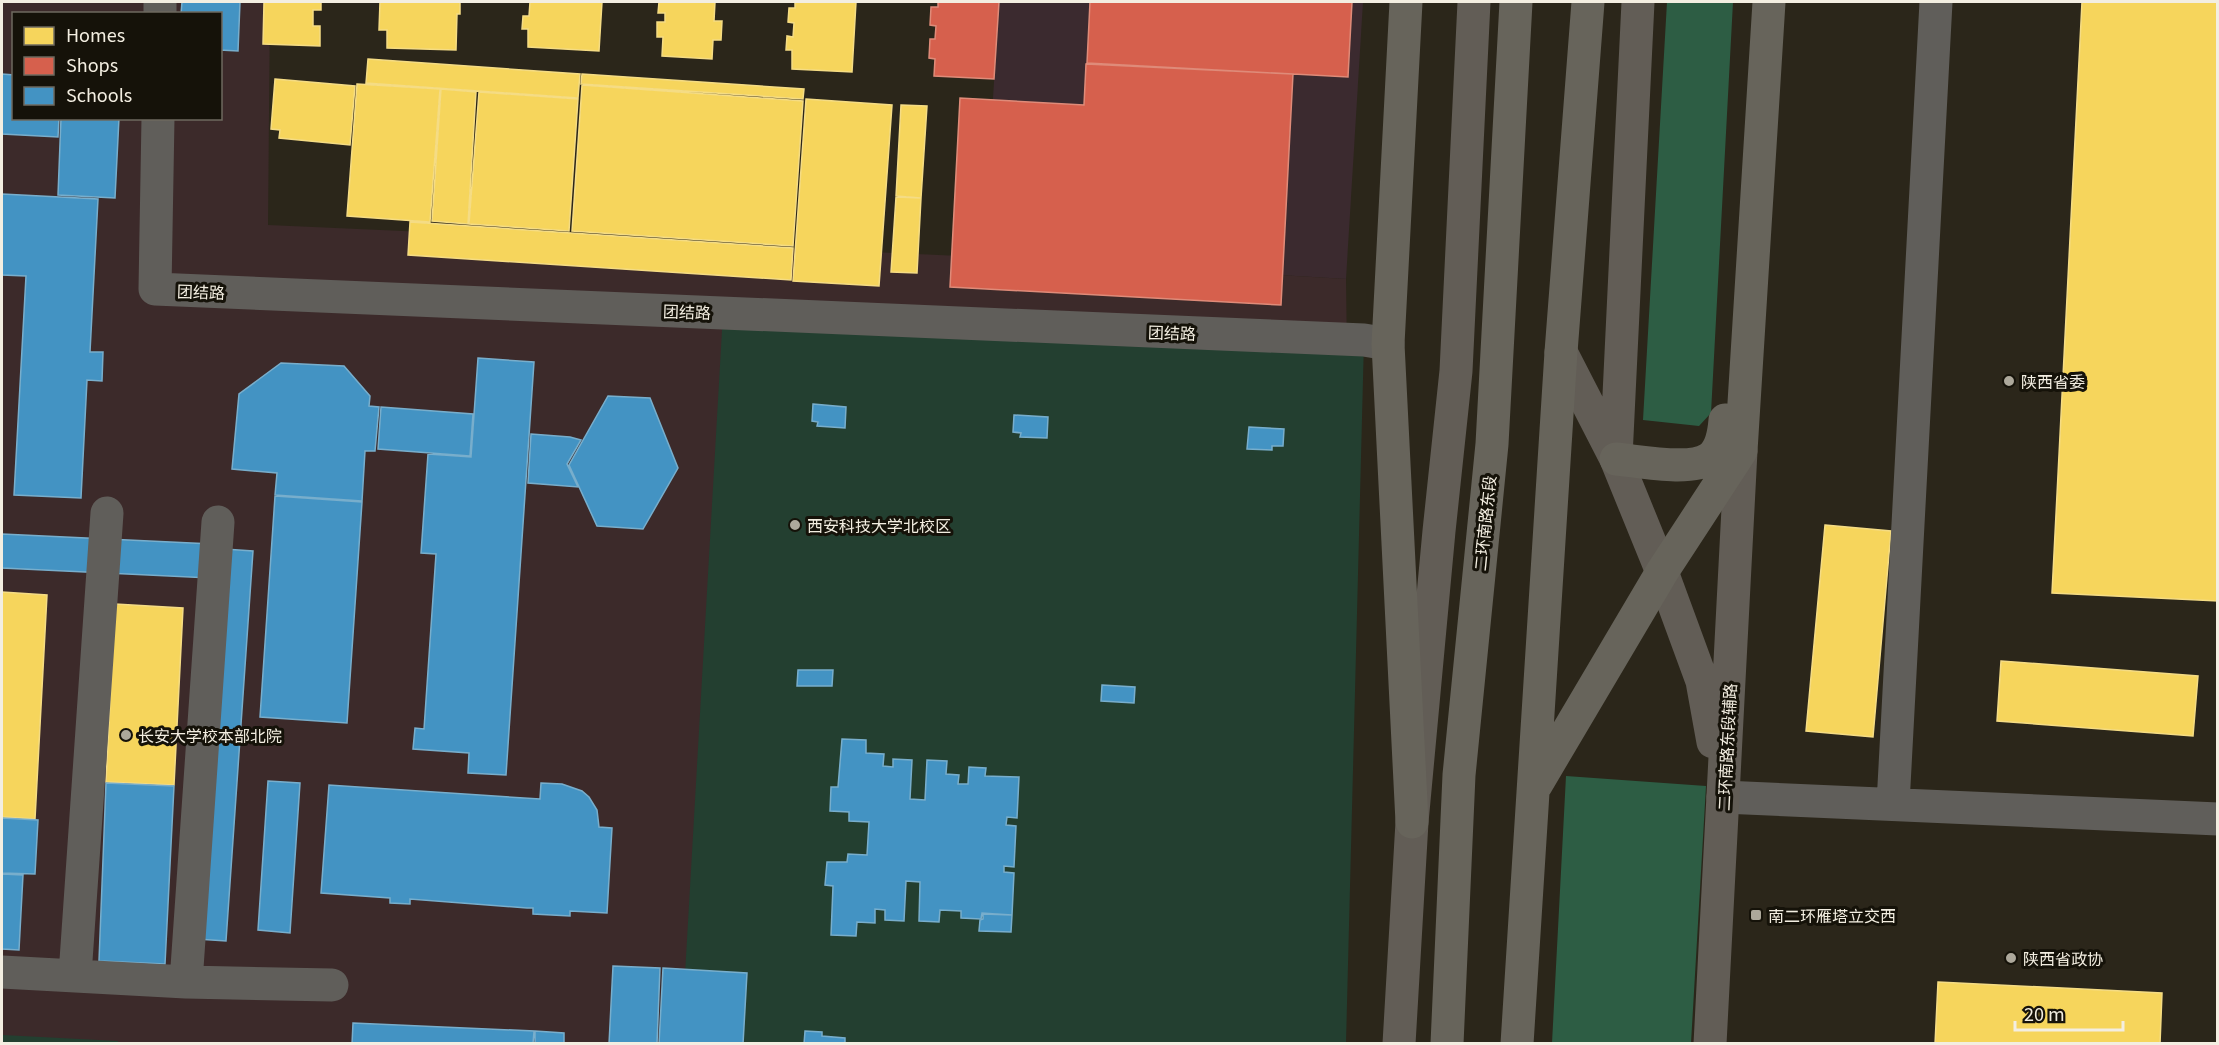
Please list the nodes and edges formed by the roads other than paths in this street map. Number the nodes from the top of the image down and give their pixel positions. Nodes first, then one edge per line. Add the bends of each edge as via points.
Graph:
1 (1406, 2) edge
2 (1474, 2) edge
3 (1516, 2) edge
4 (1588, 2) edge
5 (1638, 2) edge
6 (1747, 2) edge
7 (1769, 2) edge
8 (1936, 2) edge
9 (158, 120) edge
10 (1388, 344) junction
11 (1561, 352) junction
12 (1741, 451) junction
13 (1616, 459) junction
14 (107, 513) dead end
15 (218, 522) dead end
16 (1662, 572) junction
17 (1532, 792) junction
18 (1723, 797) junction
19 (1893, 804) junction
20 (2217, 819) edge
21 (1412, 822) junction
22 (2, 972) edge
23 (75, 975) junction
24 (186, 982) junction
25 (332, 985) dead end
26 (1399, 1044) edge
27 (1447, 1044) edge
28 (1517, 1044) edge
29 (1710, 1044) edge

1 - 10 highway
2 - 21 main road via 1456,371
3 - 27 highway, 二环南路东段 via 1492,444 1459,775
4 - 11 highway
5 - 13 main road
6 - 13 highway via 1724,436 1711,458 1696,464
7 - 12 highway
8 - 19 street
9 - 10 street, 团结路 via 156,289
10 - 21 highway
11 - 13 main road
11 - 17 highway
12 - 16 highway
12 - 18 main road, 二环南路东段辅路
13 - 16 main road
14 - 23 street
15 - 24 street
16 - 17 highway
16 - 18 main road via 1702,681
17 - 28 highway
18 - 19 street
18 - 29 main road, 二环南路东段辅路
19 - 20 street
21 - 26 main road
22 - 23 street
23 - 24 street
24 - 25 street

